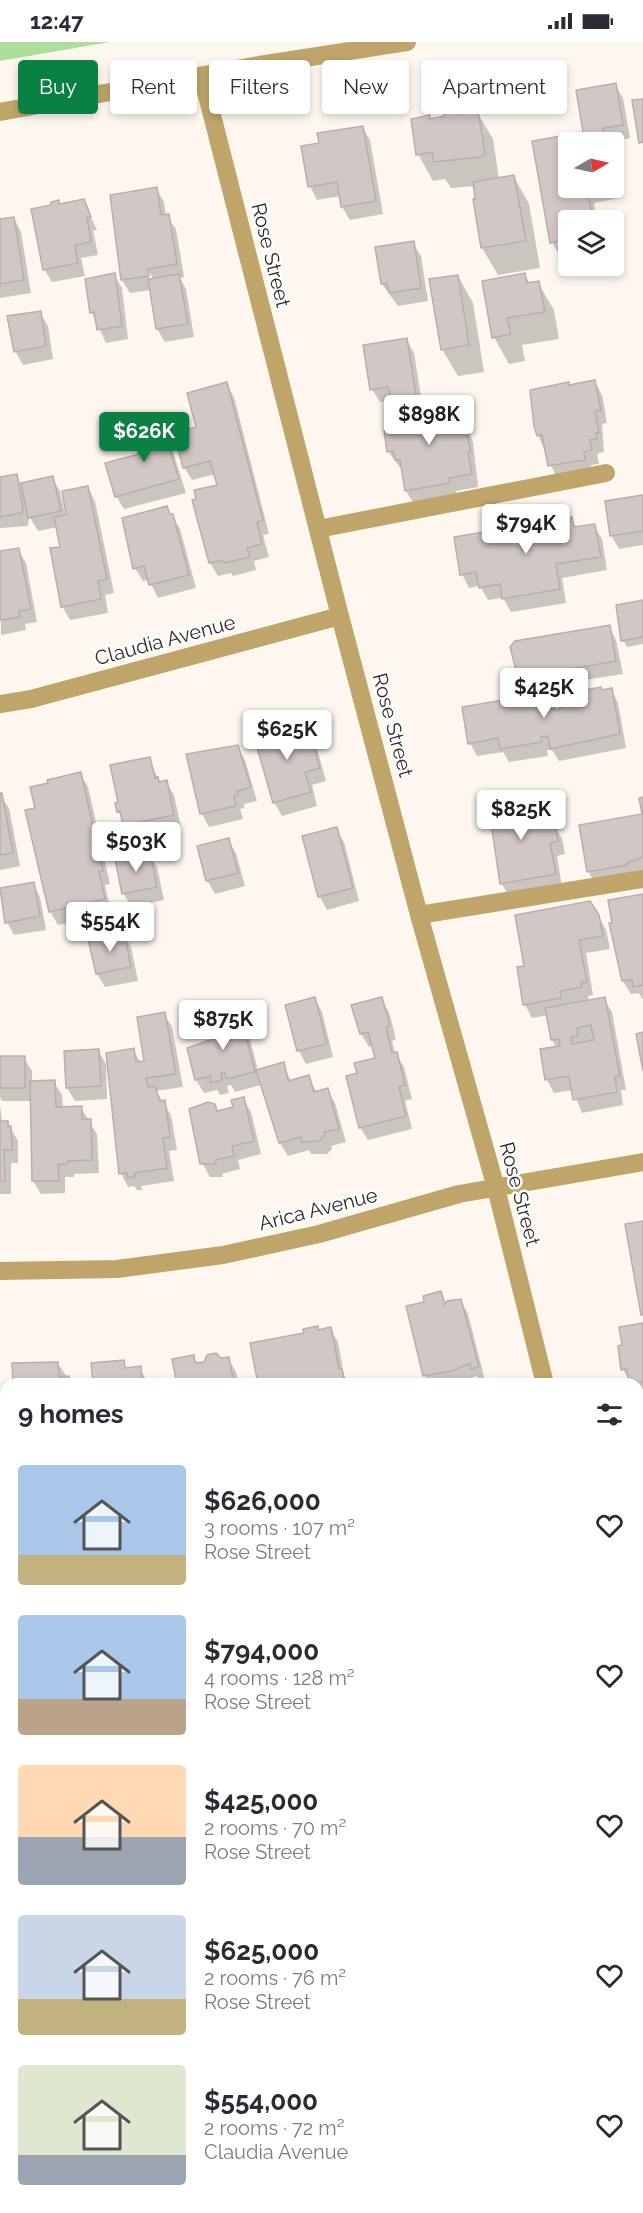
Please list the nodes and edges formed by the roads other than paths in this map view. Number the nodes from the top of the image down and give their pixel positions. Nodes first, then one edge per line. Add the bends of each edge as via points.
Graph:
1 (407, 42) edge
2 (202, 75) junction
3 (0, 112) edge
4 (606, 473) dead end
5 (318, 529) junction
6 (340, 616) junction
7 (0, 704) edge
8 (643, 879) edge
9 (419, 915) junction
10 (643, 1162) edge
11 (496, 1188) junction
12 (0, 1271) edge
13 (544, 1378) edge

1 - 2 street
2 - 3 street
2 - 5 street, Rose Street
4 - 5 street
5 - 6 street, Rose Street
6 - 7 street, Claudia Avenue
6 - 9 street, Rose Street
8 - 9 street
9 - 11 street, Rose Street
10 - 11 street, Arica Avenue
11 - 12 street, Arica Avenue via 223,1255 117,1269
11 - 13 street, Rose Street

